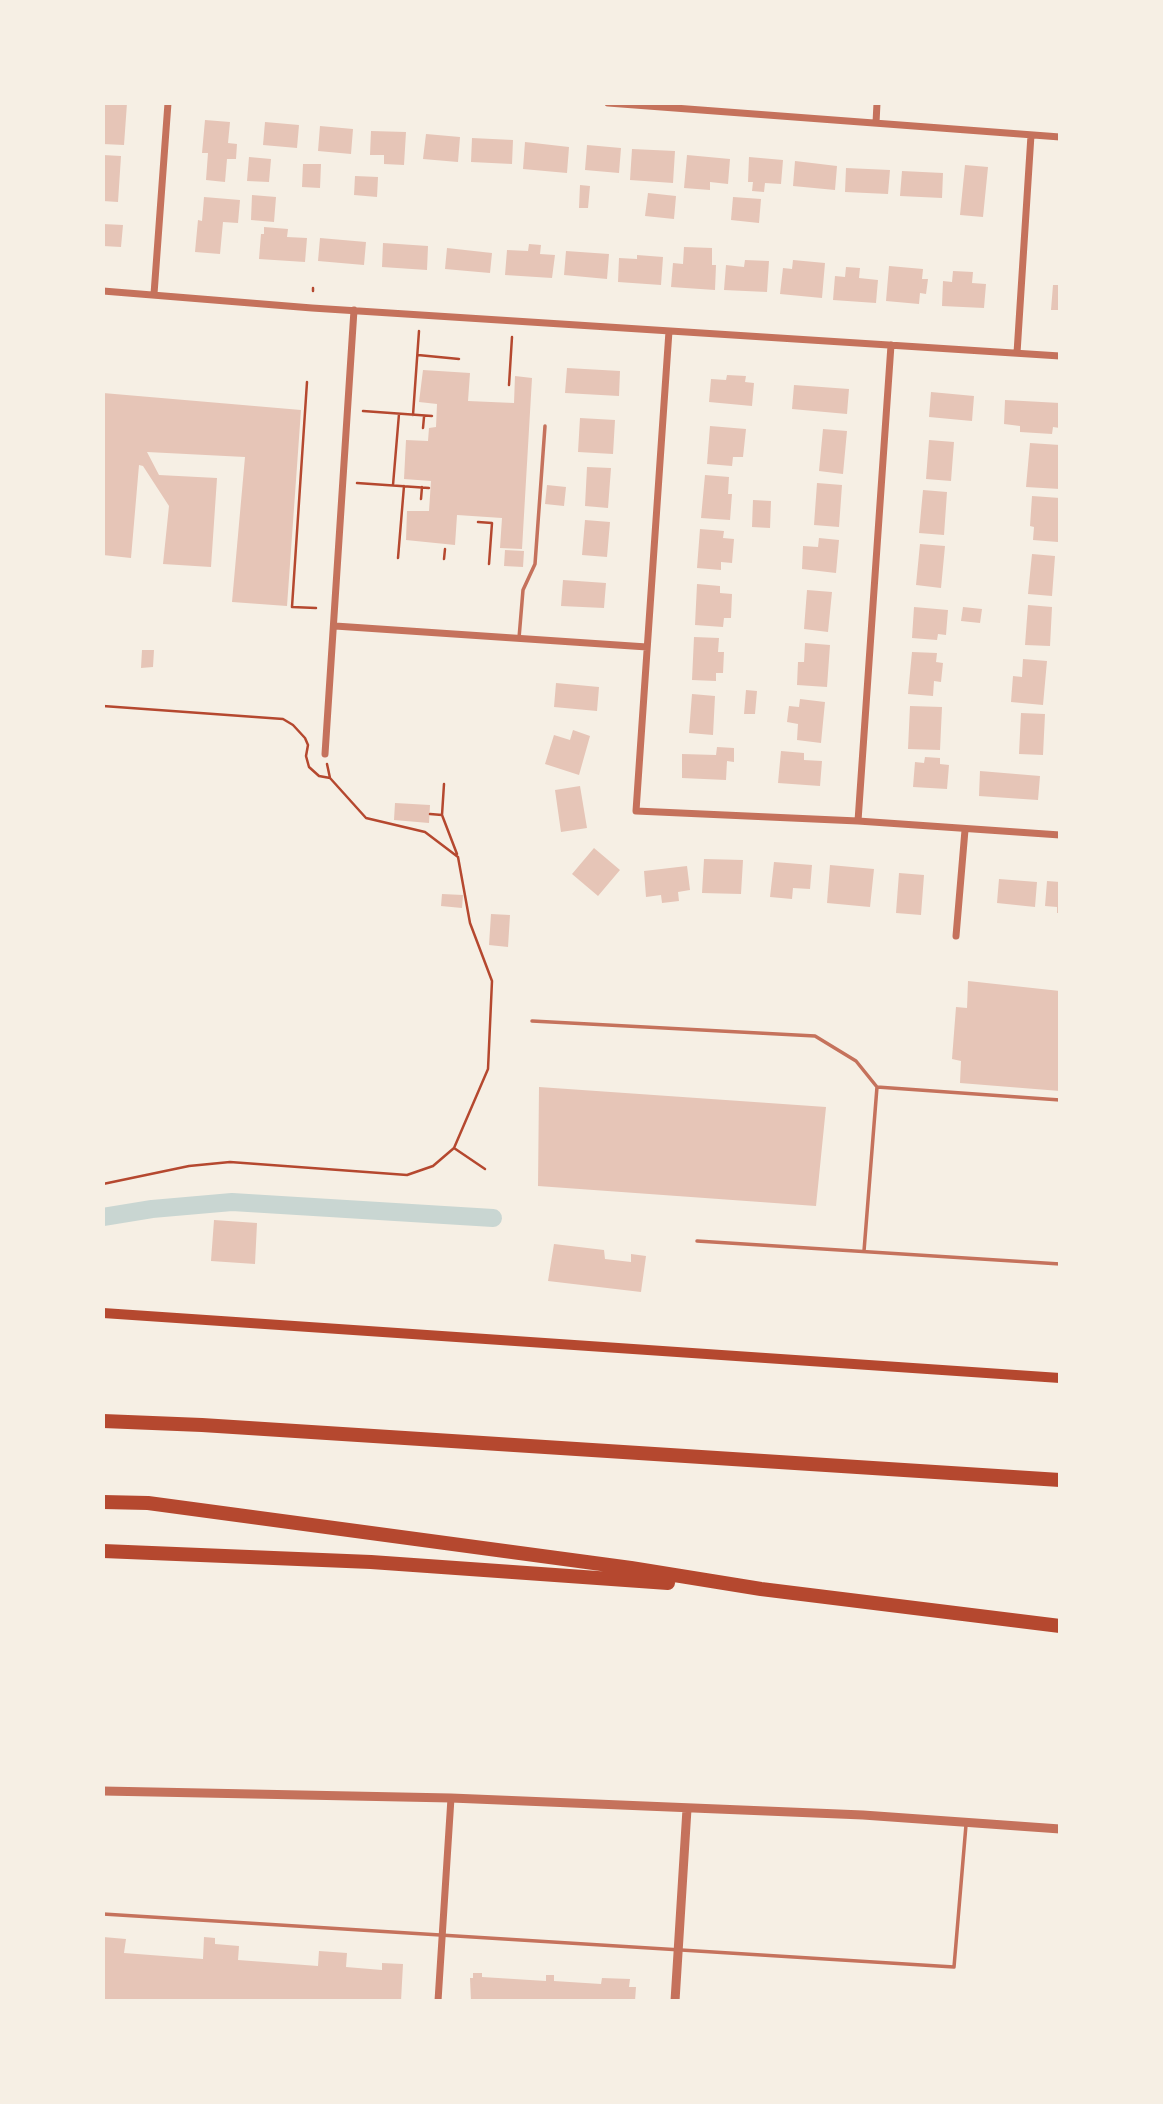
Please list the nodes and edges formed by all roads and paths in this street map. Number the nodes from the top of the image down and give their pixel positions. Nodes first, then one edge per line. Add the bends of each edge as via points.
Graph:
1 (168, 103) edge
2 (608, 103) edge
3 (877, 103) edge
4 (876, 123) junction
5 (1031, 135) junction
6 (1060, 137) edge
7 (103, 291) edge
8 (154, 294) junction
9 (354, 310) junction
10 (419, 331) dead end
11 (669, 331) junction
12 (512, 337) dead end
13 (891, 345) junction
14 (1017, 353) junction
15 (418, 355) junction
16 (1060, 356) edge
17 (459, 359) dead end
18 (307, 382) dead end
19 (509, 386) dead end
20 (363, 411) dead end
21 (399, 414) junction
22 (413, 415) junction
23 (424, 416) junction
24 (432, 416) dead end
25 (545, 426) dead end
26 (423, 428) dead end
27 (357, 483) dead end
28 (393, 485) junction
29 (404, 486) junction
30 (422, 487) junction
31 (429, 488) dead end
32 (421, 499) dead end
33 (478, 522) dead end
34 (445, 549) dead end
35 (398, 558) dead end
36 (444, 559) dead end
37 (489, 564) dead end
38 (316, 608) dead end
39 (335, 626) junction
40 (519, 638) junction
41 (647, 648) junction
42 (103, 706) edge
43 (325, 754) dead end
44 (443, 784) dead end
45 (430, 814) dead end
46 (442, 815) junction
47 (858, 821) junction
48 (965, 830) junction
49 (1060, 835) edge
50 (458, 857) junction
51 (956, 936) dead end
52 (532, 1021) dead end
53 (877, 1087) junction
54 (1060, 1100) edge
55 (454, 1148) junction
56 (485, 1169) dead end
57 (103, 1184) edge
58 (697, 1241) dead end
59 (864, 1251) junction
60 (1060, 1264) edge
61 (103, 1313) edge
62 (1060, 1378) edge
63 (103, 1413) edge
64 (103, 1421) edge
65 (202, 1424) junction
66 (1060, 1480) edge
67 (103, 1502) edge
68 (103, 1551) edge
69 (761, 1589) junction
70 (1060, 1626) edge
71 (103, 1791) edge
72 (451, 1798) junction
73 (687, 1808) junction
74 (966, 1823) junction
75 (1060, 1829) edge
76 (103, 1914) edge
77 (442, 1935) junction
78 (678, 1950) junction
79 (438, 2001) edge
80 (675, 2001) edge

1 - 8 street
2 - 4 street
3 - 4 street
4 - 5 street
5 - 6 street
5 - 14 street
7 - 8 street
8 - 9 street
9 - 11 street
9 - 39 street
10 - 15 path
11 - 13 street
11 - 41 street
12 - 19 path
13 - 14 street
13 - 47 street
14 - 16 street
15 - 17 path
15 - 22 path
18 - 38 path via 292,607
20 - 21 path
21 - 22 path
21 - 28 path
22 - 23 path
23 - 24 path
23 - 26 path
25 - 40 lane via 535,564 523,590
27 - 28 path
28 - 29 path
29 - 30 path
29 - 35 path
30 - 31 path
30 - 32 path
33 - 37 path via 492,523
34 - 36 path
39 - 40 street
39 - 43 street
40 - 41 street
41 - 47 street via 636,811
42 - 50 path via 283,719 305,738 309,767 330,778 366,817 425,832
44 - 46 path
45 - 46 path
46 - 50 path
47 - 48 street
48 - 49 street
48 - 51 street
50 - 55 path via 470,923 492,981 488,1069
52 - 53 lane via 815,1036 856,1061
53 - 54 lane
53 - 59 lane
55 - 56 path
55 - 57 path via 433,1166 407,1175 230,1162
58 - 59 lane
59 - 60 lane
61 - 62 main road
63 - 65 highway
64 - 65 highway
65 - 66 highway
67 - 69 highway via 162,1505
68 - 69 highway via 371,1562
69 - 70 highway
71 - 72 street
72 - 73 street
72 - 77 street
73 - 74 street
73 - 78 street
74 - 75 street
74 - 78 lane via 954,1967
76 - 77 lane
77 - 78 lane
77 - 79 street
78 - 80 street

